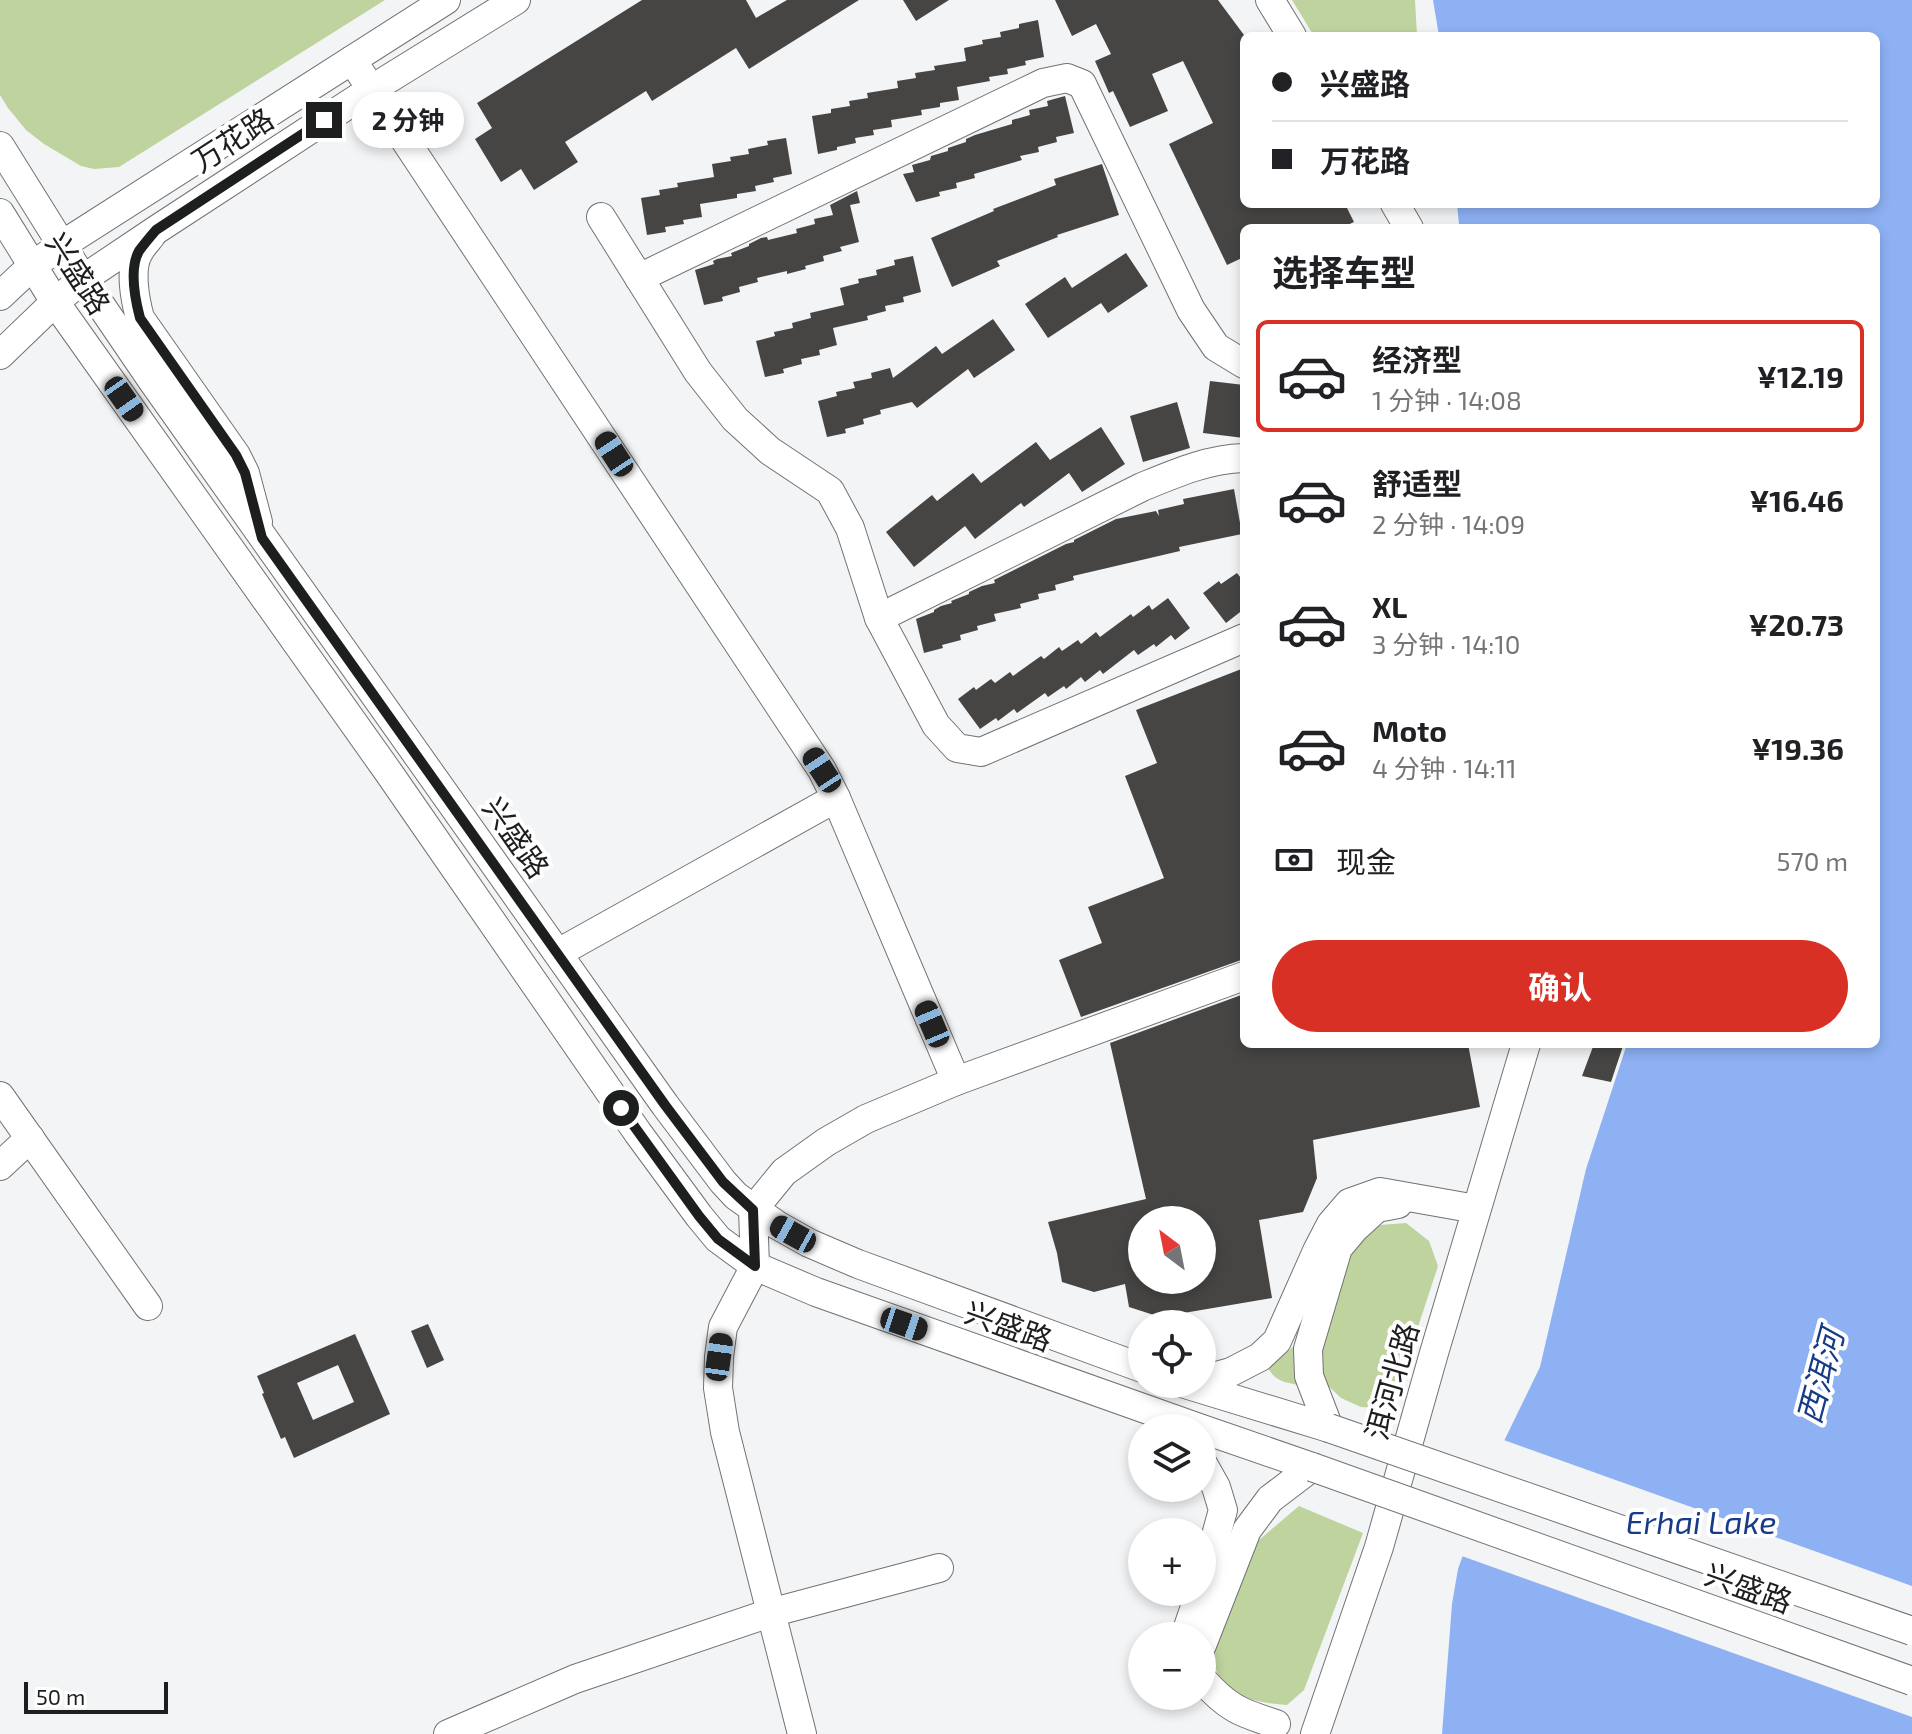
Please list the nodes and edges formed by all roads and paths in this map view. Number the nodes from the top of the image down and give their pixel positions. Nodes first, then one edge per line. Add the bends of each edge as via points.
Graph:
1 (446, 0) edge
2 (516, 0) edge
3 (1270, 0) edge
4 (1290, 32) edge
5 (352, 60) junction
6 (372, 89) junction
7 (0, 146) edge
8 (0, 213) edge
9 (601, 217) dead end
10 (156, 230) junction
11 (62, 245) junction
12 (33, 265) junction
13 (639, 278) junction
14 (83, 279) junction
15 (0, 296) edge
16 (55, 302) junction
17 (0, 355) edge
18 (1240, 362) edge
19 (1240, 458) edge
20 (262, 538) junction
21 (879, 618) junction
22 (1240, 640) edge
23 (836, 798) junction
24 (558, 953) junction
25 (1240, 977) edge
26 (1525, 1048) edge
27 (956, 1081) junction
28 (0, 1096) edge
29 (30, 1138) junction
30 (0, 1166) edge
31 (1426, 1199) junction
32 (1476, 1209) junction
33 (753, 1210) junction
34 (755, 1266) junction
35 (148, 1306) dead end
36 (1128, 1363) edge
37 (1216, 1376) edge
38 (1216, 1393) edge
39 (1148, 1414) edge
40 (1329, 1428) junction
41 (1216, 1433) edge
42 (1312, 1467) junction
43 (1216, 1487) edge
44 (1216, 1535) edge
45 (939, 1568) dead end
46 (770, 1613) junction
47 (1211, 1622) edge
48 (1912, 1631) edge
49 (1912, 1681) edge
50 (1329, 1694) junction
51 (1216, 1695) edge
52 (1281, 1729) edge
53 (448, 1734) edge
54 (802, 1734) edge
55 (1315, 1734) edge

1 - 5 street, 万花路
2 - 6 street, 万花路
3 - 4 street
5 - 6 street
5 - 11 street, 万花路
6 - 10 street, 万花路
6 - 23 street
7 - 11 street, 兴盛路
8 - 12 street, 兴盛路
9 - 13 street
10 - 14 street, 万花路
10 - 20 street via 135,263 140,318 236,455
11 - 12 street, 万花路
11 - 14 street, 兴盛路
12 - 15 street, 万花路
12 - 16 street, 兴盛路
13 - 18 street via 1043,83 1067,78 1082,84 1191,310 1216,347
13 - 21 street via 698,372 735,419 770,451 830,491 850,528
14 - 16 street, 万花路
14 - 20 street, 兴盛路
16 - 17 street, 万花路
16 - 34 street, 兴盛路 via 638,1133 718,1239
19 - 21 street via 1185,469 1142,487
20 - 24 street, 兴盛路
21 - 22 street via 936,725 957,748 981,752
23 - 24 street
23 - 27 street
24 - 33 street, 兴盛路 via 723,1182
25 - 27 street
26 - 32 street, 洱河北路
27 - 33 street via 826,1142 784,1172
28 - 29 street
29 - 30 street
29 - 35 street
31 - 32 street
31 - 37 street via 1380,1192 1349,1203 1331,1224 1277,1341 1260,1357
31 - 40 street via 1377,1208 1338,1248 1308,1349 1309,1376
32 - 50 street, 洱河北路 via 1379,1547
33 - 34 street
33 - 36 street, 兴盛路 via 858,1264
34 - 39 street, 兴盛路
34 - 46 street via 723,1327 718,1388
38 - 40 street, 兴盛路
40 - 48 street, 兴盛路, bridge
41 - 42 street, 兴盛路
42 - 47 street via 1270,1499 1247,1530
42 - 49 street, 兴盛路, bridge
43 - 44 street via 1223,1510
45 - 46 street
46 - 53 street via 575,1679
46 - 54 street
50 - 52 street via 1317,1708
50 - 55 street, 洱河北路
51 - 52 street via 1244,1714

